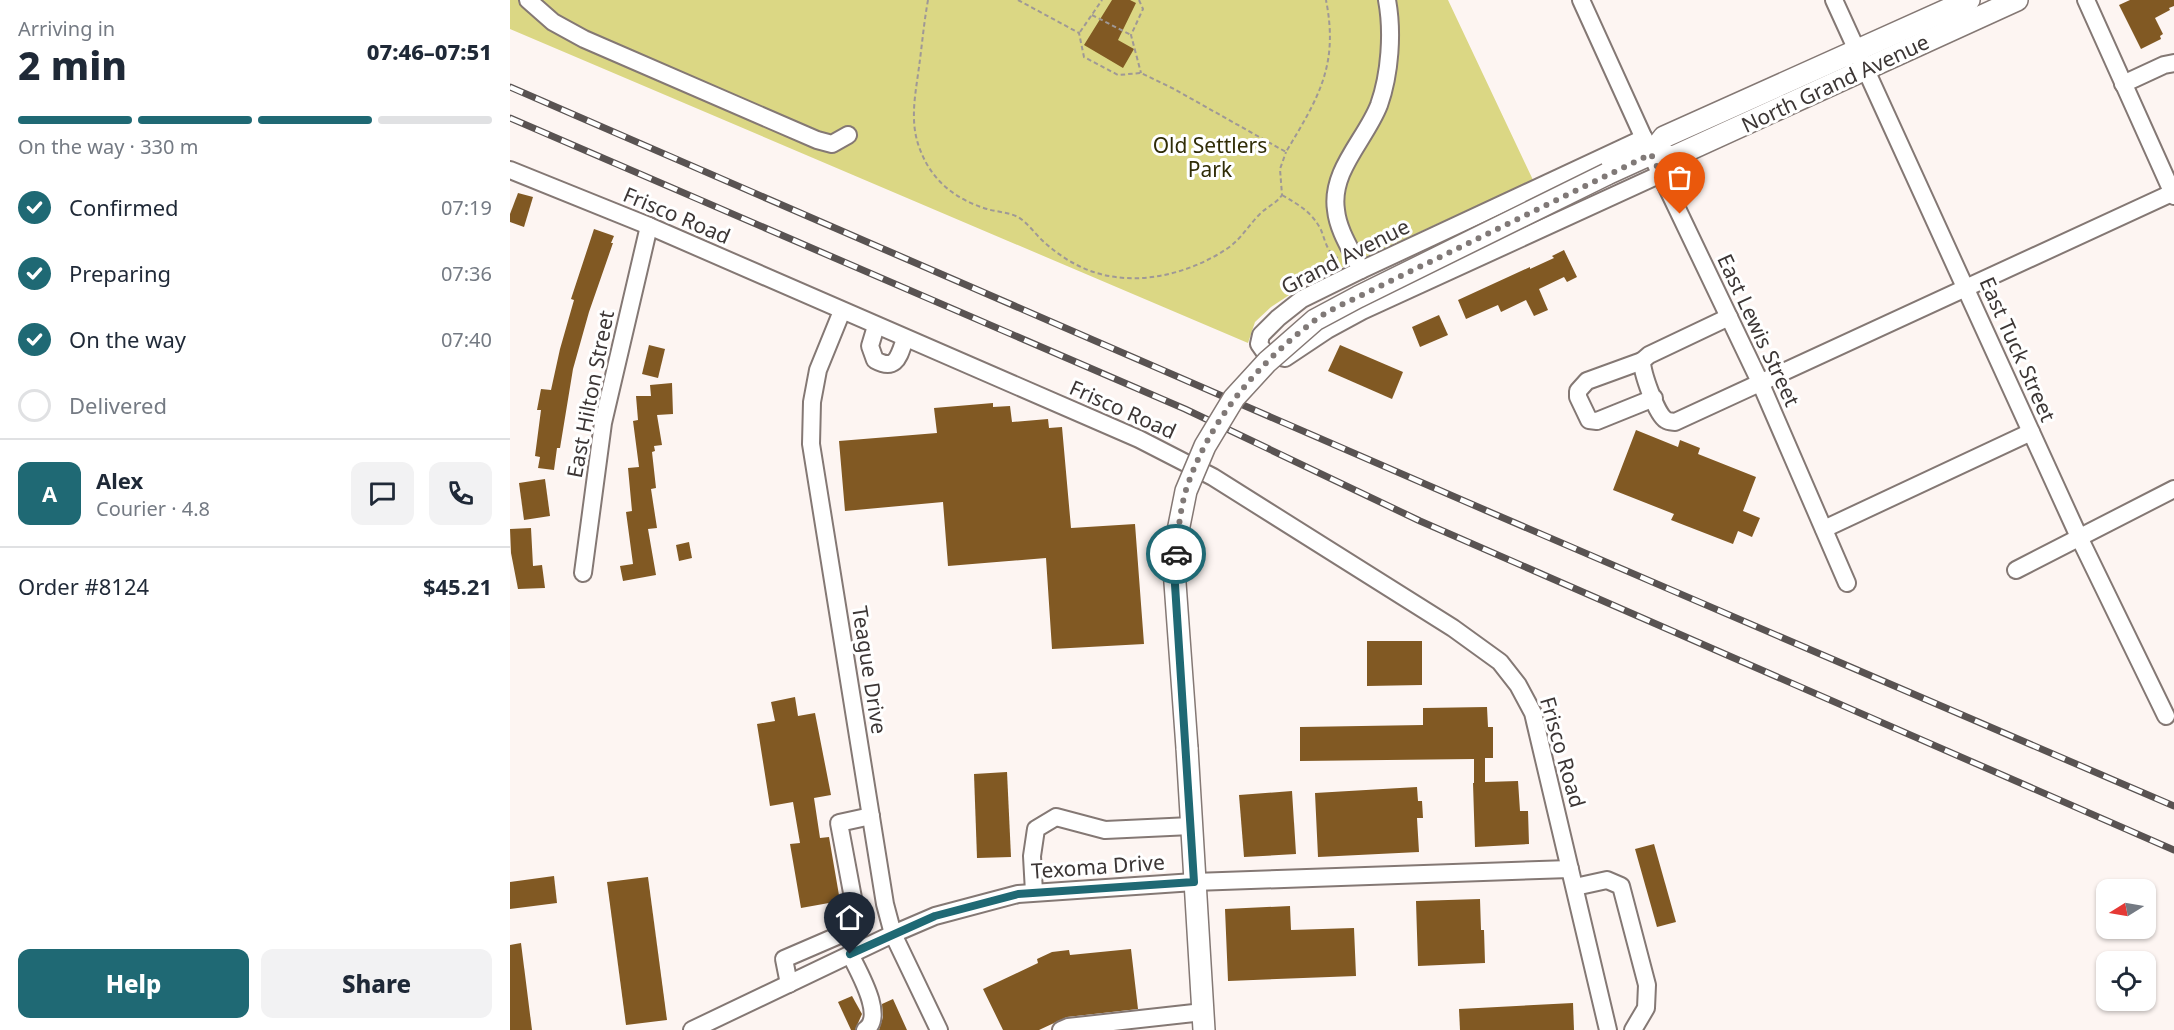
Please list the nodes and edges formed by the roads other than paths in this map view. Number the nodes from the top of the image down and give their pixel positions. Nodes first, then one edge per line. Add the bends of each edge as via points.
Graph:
1 (528, 0) edge
2 (1387, 0) edge
3 (1581, 0) edge
4 (1834, 0) edge
5 (1969, 0) edge
6 (2017, 0) edge
7 (2086, 0) edge
8 (1862, 60) junction
9 (2174, 63) edge
10 (2123, 84) junction
11 (848, 135) dead end
12 (1648, 146) junction
13 (510, 170) edge
14 (1660, 174) junction
15 (2173, 194) edge
16 (649, 226) junction
17 (1361, 270) junction
18 (1965, 288) junction
19 (842, 311) junction
20 (1729, 317) junction
21 (876, 326) junction
22 (905, 339) junction
23 (1642, 361) junction
24 (1760, 382) junction
25 (1654, 398) junction
26 (2031, 432) junction
27 (2174, 489) edge
28 (1824, 529) junction
29 (2079, 537) junction
30 (2016, 570) dead end
31 (583, 573) dead end
32 (1847, 583) dead end
33 (2166, 716) dead end
34 (871, 816) junction
35 (1191, 826) junction
36 (1570, 870) junction
37 (1194, 882) junction
38 (1575, 887) junction
39 (1034, 892) junction
40 (893, 934) junction
41 (850, 954) junction
42 (789, 984) junction
43 (1203, 1021) edge
44 (692, 1030) edge
45 (865, 1030) edge
46 (939, 1030) edge
47 (1061, 1030) edge
48 (1608, 1030) edge
49 (1633, 1030) edge

1 - 11 street via 553,22 584,39 817,140 832,144
2 - 17 street via 1389,35 1384,86 1336,191 1338,218
3 - 12 street, East Lewis Street
4 - 8 street, East Tuck Street
5 - 8 main road, North Grand Avenue
6 - 8 main road, North Grand Avenue
7 - 10 street
8 - 12 main road, North Grand Avenue via 1673,157
8 - 18 street, East Tuck Street
9 - 10 street
10 - 15 street
12 - 14 street, East Lewis Street
12 - 17 street, Grand Avenue
12 - 35 main road, North Grand Avenue, bridge via 1607,174 1315,320 1267,362 1234,398 1201,455 1186,491 1174,569
13 - 16 street, Frisco Road
14 - 17 street, Grand Avenue via 1362,311 1285,358 1266,354 1259,344 1261,335 1278,318 1302,299
14 - 20 street, East Lewis Street
15 - 18 street
16 - 19 street, Frisco Road
16 - 31 street, East Hilton Street via 603,423
18 - 24 street
18 - 26 street, East Tuck Street
19 - 21 street, Frisco Road
19 - 34 street, Teague Drive via 818,370 811,444
20 - 23 street
20 - 24 street, East Lewis Street
21 - 22 street, Frisco Road
21 - 22 street via 870,346 875,360 883,364 896,361
22 - 36 street, Frisco Road via 1139,439 1213,477 1453,628 1500,662 1533,713
23 - 25 street
23 - 25 street via 1587,381 1578,390 1578,398 1589,420 1597,421
24 - 25 street via 1675,422 1660,414
24 - 28 street, East Lewis Street
26 - 28 street
26 - 29 street, East Tuck Street
27 - 29 street
28 - 32 street, East Lewis Street
29 - 30 street
29 - 33 street, East Tuck Street
34 - 40 street, Teague Drive
34 - 42 street via 839,823 854,922 842,934 784,959
35 - 37 main road, North Grand Avenue
35 - 39 street via 1105,830 1056,817 1036,829 1032,856
36 - 37 street, Texoma Drive
36 - 38 street, Frisco Road
37 - 39 street, Texoma Drive
37 - 43 main road, North Grand Avenue
38 - 48 street, Frisco Road
38 - 49 street via 1607,880 1621,886 1647,985 1646,1008
39 - 40 street, Texoma Drive via 935,916
40 - 41 street, Texoma Drive
40 - 46 street, Teague Drive
41 - 42 street, Texoma Drive
41 - 45 street via 868,991 874,1017
42 - 44 street, Texoma Drive
43 - 47 street via 1068,1026

